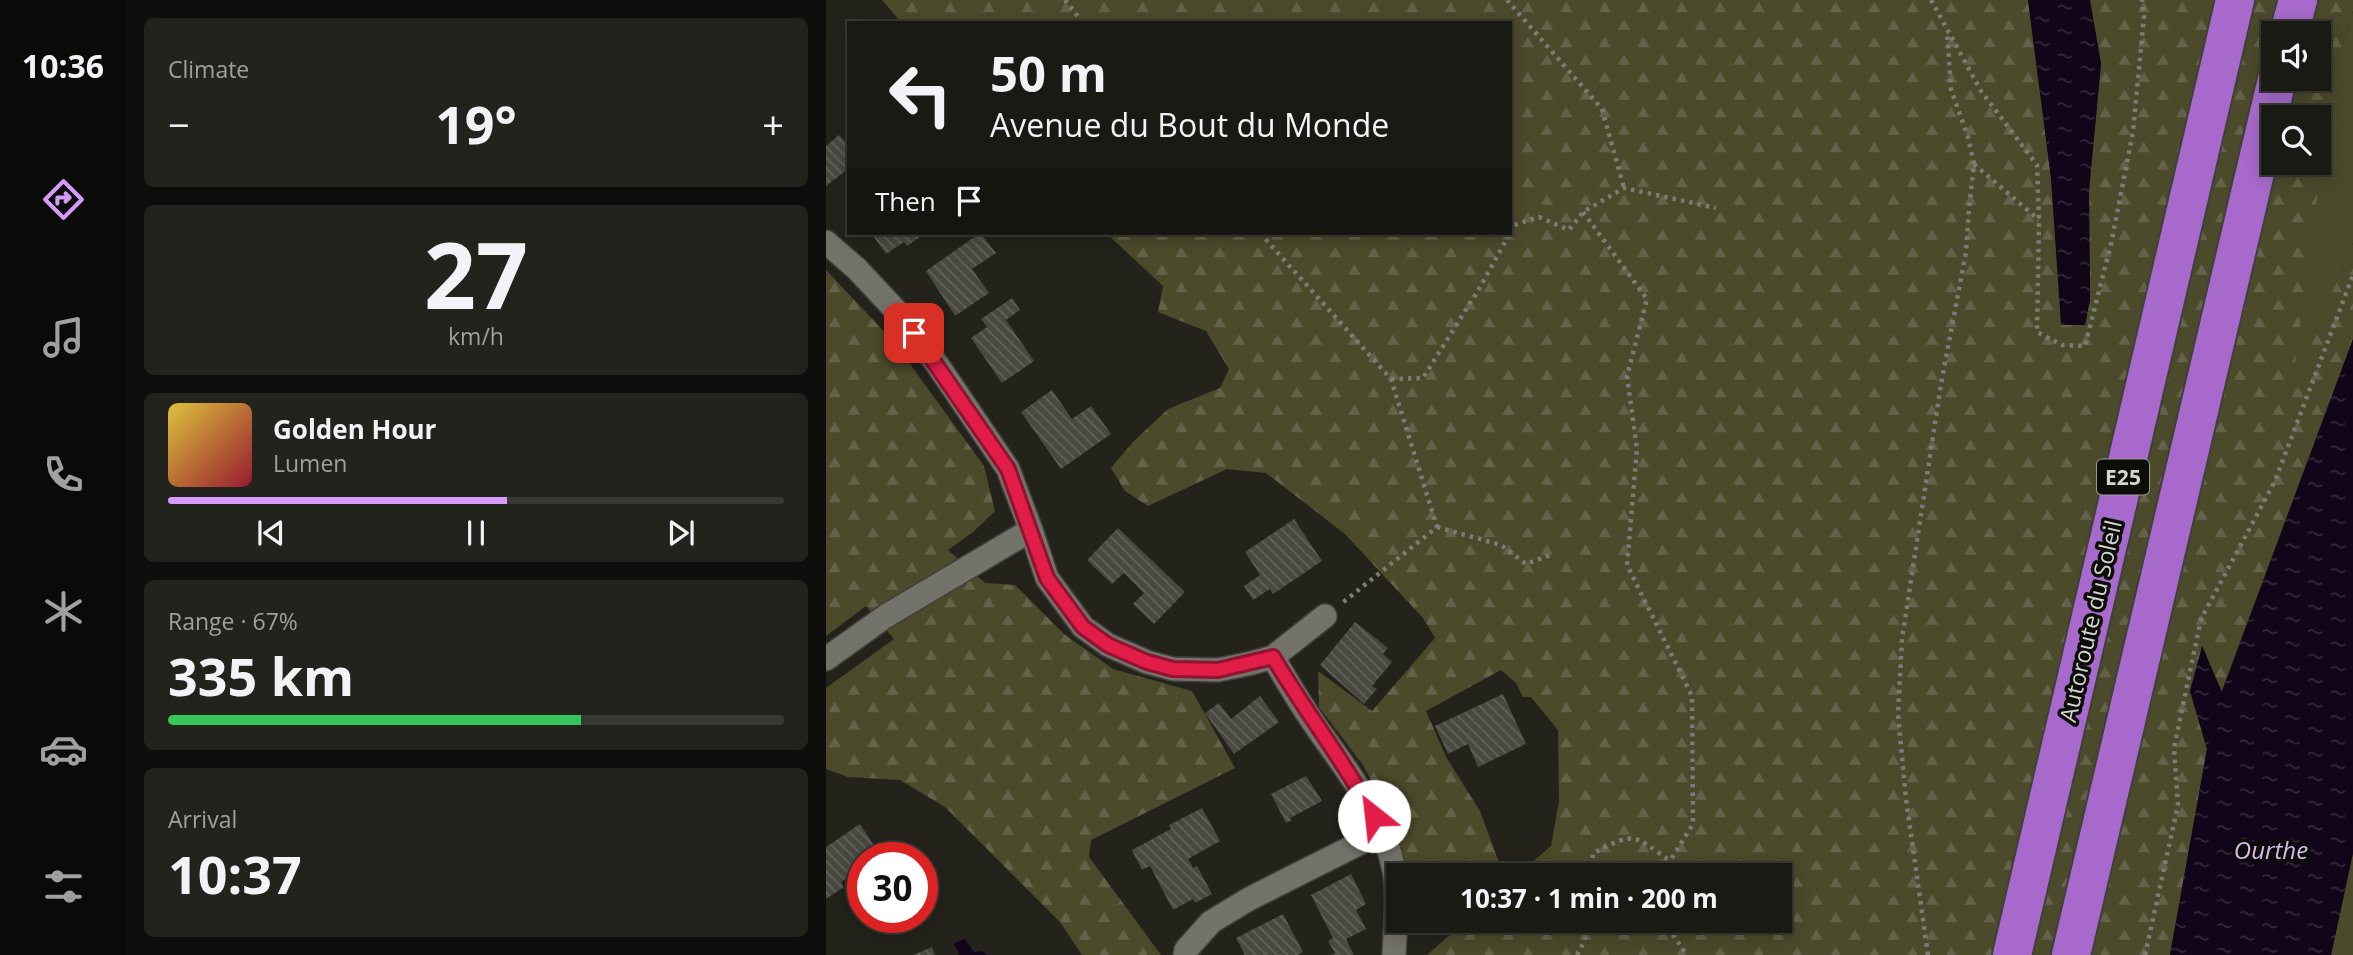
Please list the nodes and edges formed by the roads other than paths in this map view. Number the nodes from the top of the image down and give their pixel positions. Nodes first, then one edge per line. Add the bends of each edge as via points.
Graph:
1 (2235, 0) edge
2 (2298, 0) edge
3 (2292, 21) edge
4 (2274, 91) edge
5 (826, 242) edge
6 (1031, 530) junction
7 (1325, 616) road end
8 (1273, 657) junction
9 (826, 659) edge
10 (1382, 832) junction
11 (1185, 955) edge
12 (1394, 955) edge
13 (2012, 955) edge
14 (2071, 955) edge

1 - 13 highway, Autoroute du Soleil / E25
2 - 3 highway
4 - 14 highway, E25
5 - 6 street via 901,316 939,367 1008,469
6 - 8 street via 1047,578 1083,627 1108,645 1173,669 1218,670
6 - 9 street via 886,616
7 - 8 street
8 - 10 street via 1356,782
10 - 11 street via 1210,922
10 - 12 street via 1394,871

